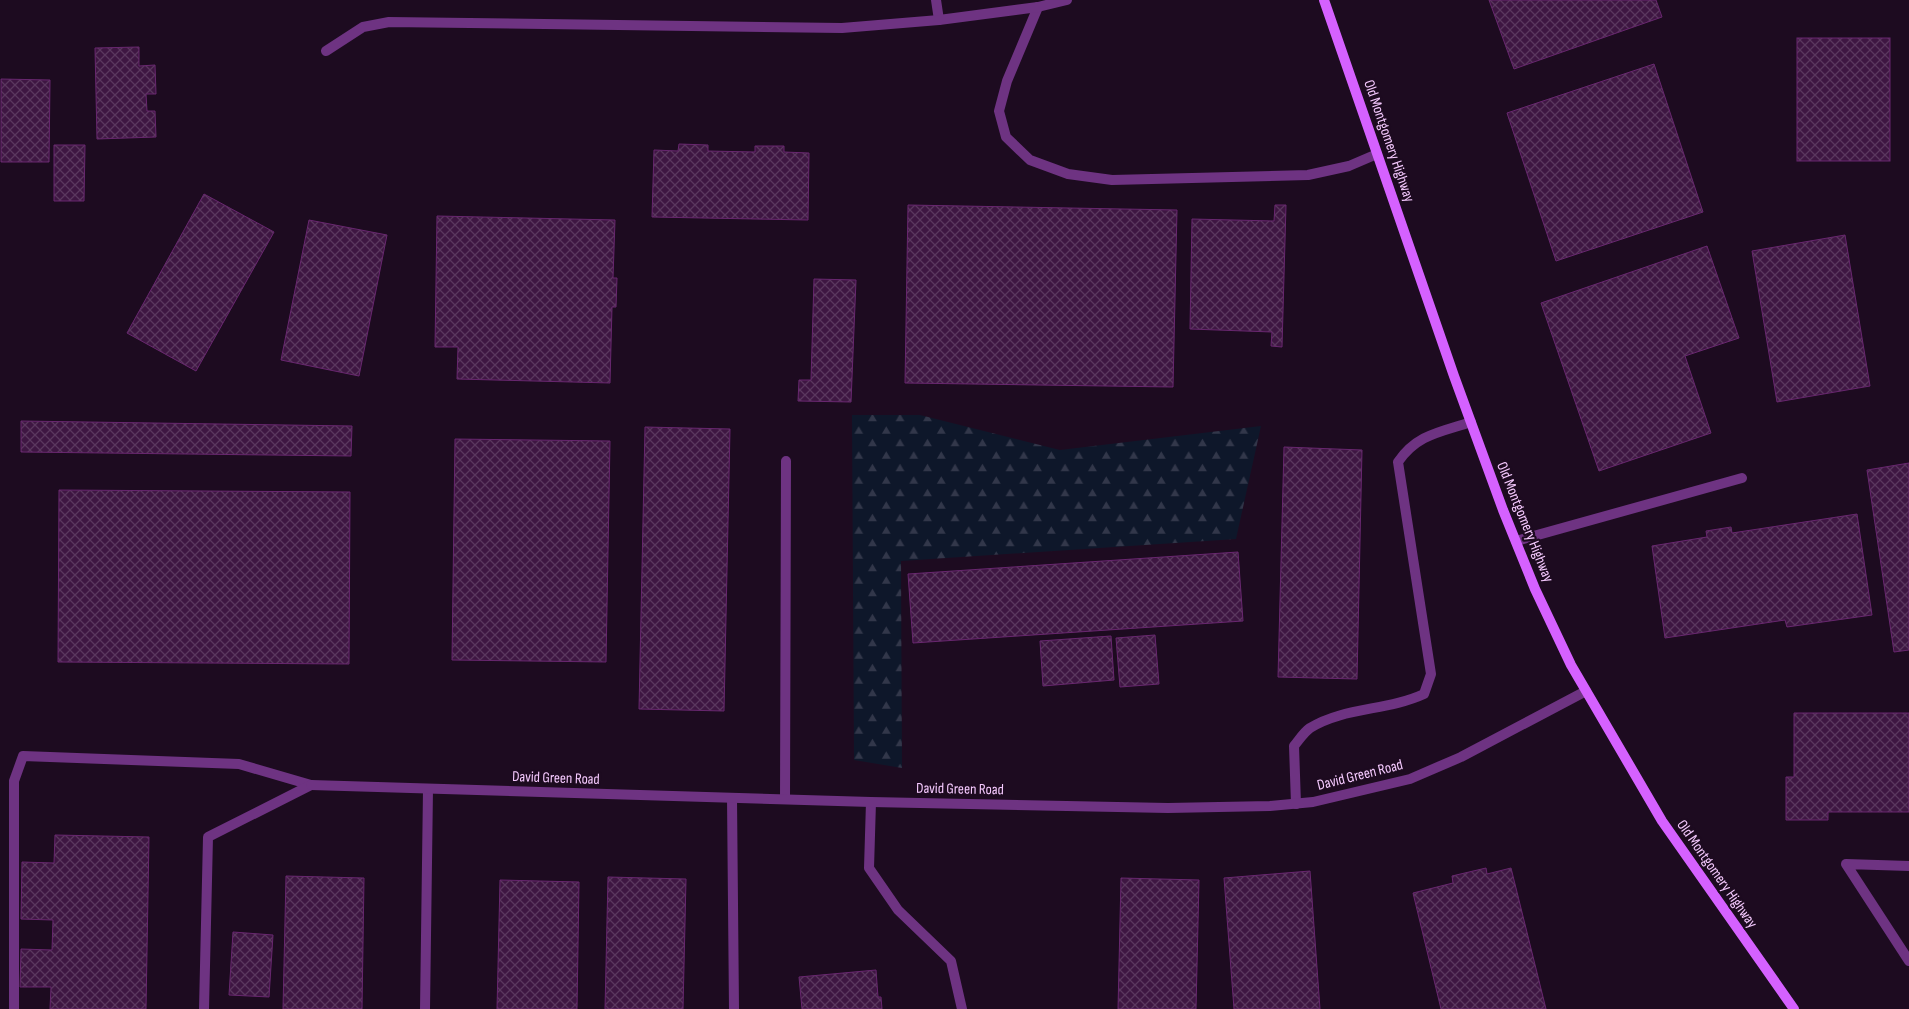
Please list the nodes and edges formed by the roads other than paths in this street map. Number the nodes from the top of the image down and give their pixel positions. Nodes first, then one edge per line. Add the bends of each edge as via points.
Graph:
1 (936, 0) edge
2 (1067, 0) edge
3 (1324, 0) edge
4 (1038, 7) junction
5 (939, 20) junction
6 (326, 50) dead end
7 (1377, 154) junction
8 (1471, 422) junction
9 (786, 461) dead end
10 (1742, 478) dead end
11 (1516, 541) junction
12 (1586, 691) junction
13 (311, 785) junction
14 (428, 789) junction
15 (732, 798) junction
16 (785, 799) junction
17 (871, 802) junction
18 (1296, 804) junction
19 (1909, 866) edge
20 (1909, 961) edge
21 (14, 1009) edge
22 (204, 1009) edge
23 (425, 1009) edge
24 (734, 1009) edge
25 (962, 1009) edge
26 (1794, 1009) edge

1 - 5 street
2 - 4 street
3 - 7 street, Old Montgomery Highway
4 - 5 street
4 - 7 street via 1007,81 999,112 1006,137 1030,160 1068,174 1112,180 1308,175 1349,166
5 - 6 street via 842,28 390,22 363,27
7 - 8 street, Old Montgomery Highway
8 - 11 street, Old Montgomery Highway
8 - 18 street via 1417,440 1398,462 1431,674 1424,694 1404,703 1339,716 1308,729 1294,746
9 - 16 street
10 - 11 street
11 - 12 street, Old Montgomery Highway via 1543,606
12 - 18 street, David Green Road via 1461,757 1410,779 1363,792
12 - 26 street, Old Montgomery Highway via 1662,821
13 - 14 street, David Green Road
13 - 21 street via 239,764 23,756 14,780
13 - 22 street via 208,837
14 - 15 street, David Green Road
14 - 23 street
15 - 16 street, David Green Road
15 - 24 street
16 - 17 street, David Green Road
17 - 18 street, David Green Road via 1168,808
17 - 25 street via 869,868 898,910 951,961
19 - 20 street via 1846,864

